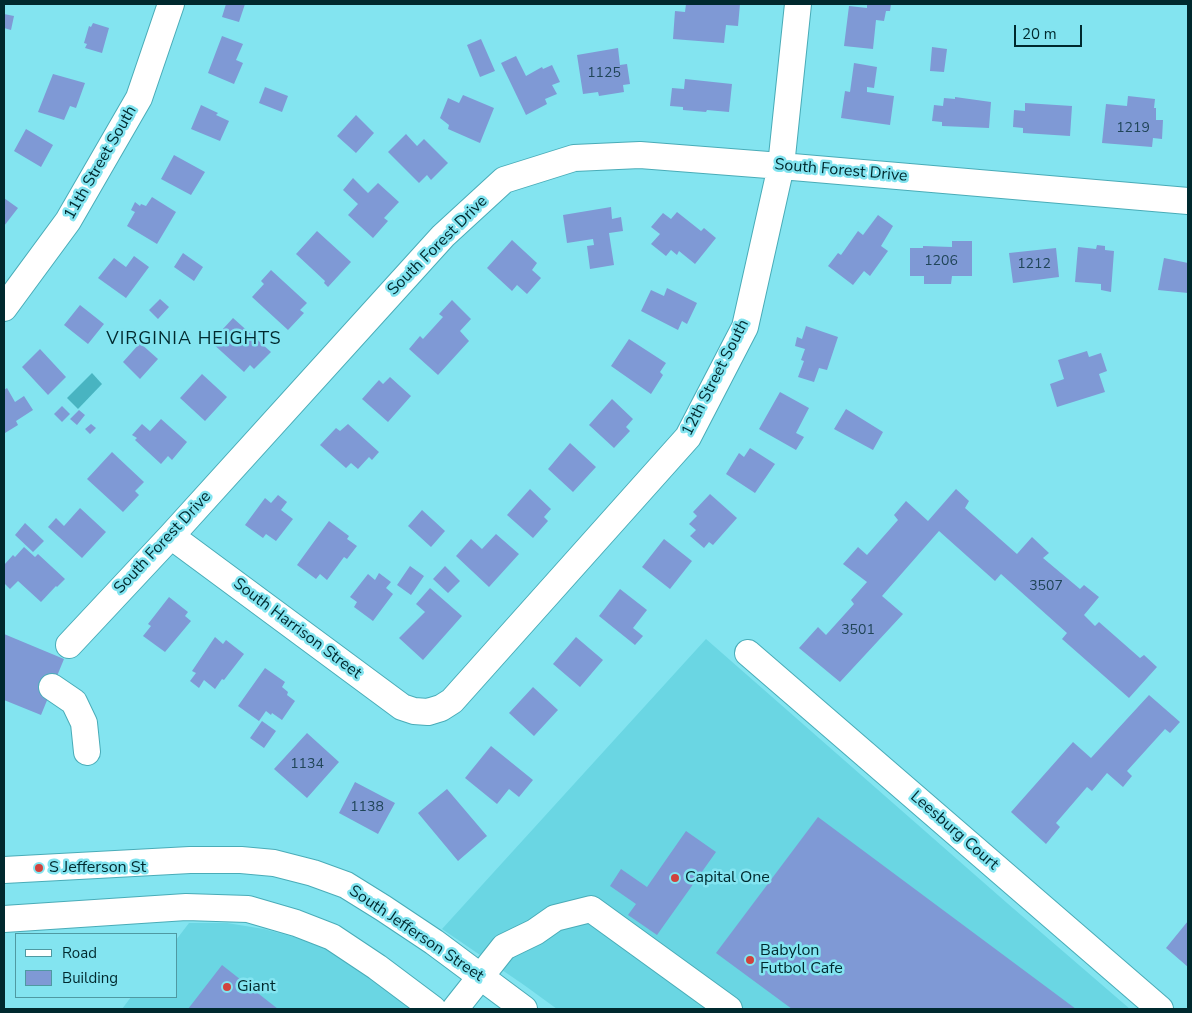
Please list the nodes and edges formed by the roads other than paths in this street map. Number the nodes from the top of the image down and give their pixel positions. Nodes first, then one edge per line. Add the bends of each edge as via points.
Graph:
1 (171, 4) edge
2 (798, 4) edge
3 (781, 166) junction
4 (1188, 201) edge
5 (4, 308) edge
6 (171, 536) junction
7 (69, 644) dead end
8 (748, 653) dead end
9 (52, 687) dead end
10 (428, 712) joint
11 (87, 752) dead end
12 (4, 870) edge
13 (4, 919) edge
14 (480, 976) junction
15 (433, 1009) edge
16 (455, 1009) edge
17 (524, 1009) edge
18 (729, 1009) edge
19 (1160, 1009) edge

1 - 5 street, 11th Street South via 138,98 68,221
2 - 3 street, 12th Street South
3 - 4 street, South Forest Drive
3 - 6 street, South Forest Drive via 640,156 574,158 504,180 443,236
3 - 10 street, 12th Street South via 745,327 688,437 452,701
6 - 7 street, South Forest Drive
6 - 10 street, South Harrison Street via 402,707
8 - 19 street, Leesburg Court via 867,746 1049,901
9 - 11 street via 74,702 84,723
12 - 14 street, South Jefferson Street via 190,860 274,863 346,885
13 - 15 street via 186,907 248,909 332,937
14 - 16 street
14 - 17 street, South Jefferson Street
14 - 18 street via 504,947 555,918 591,909

